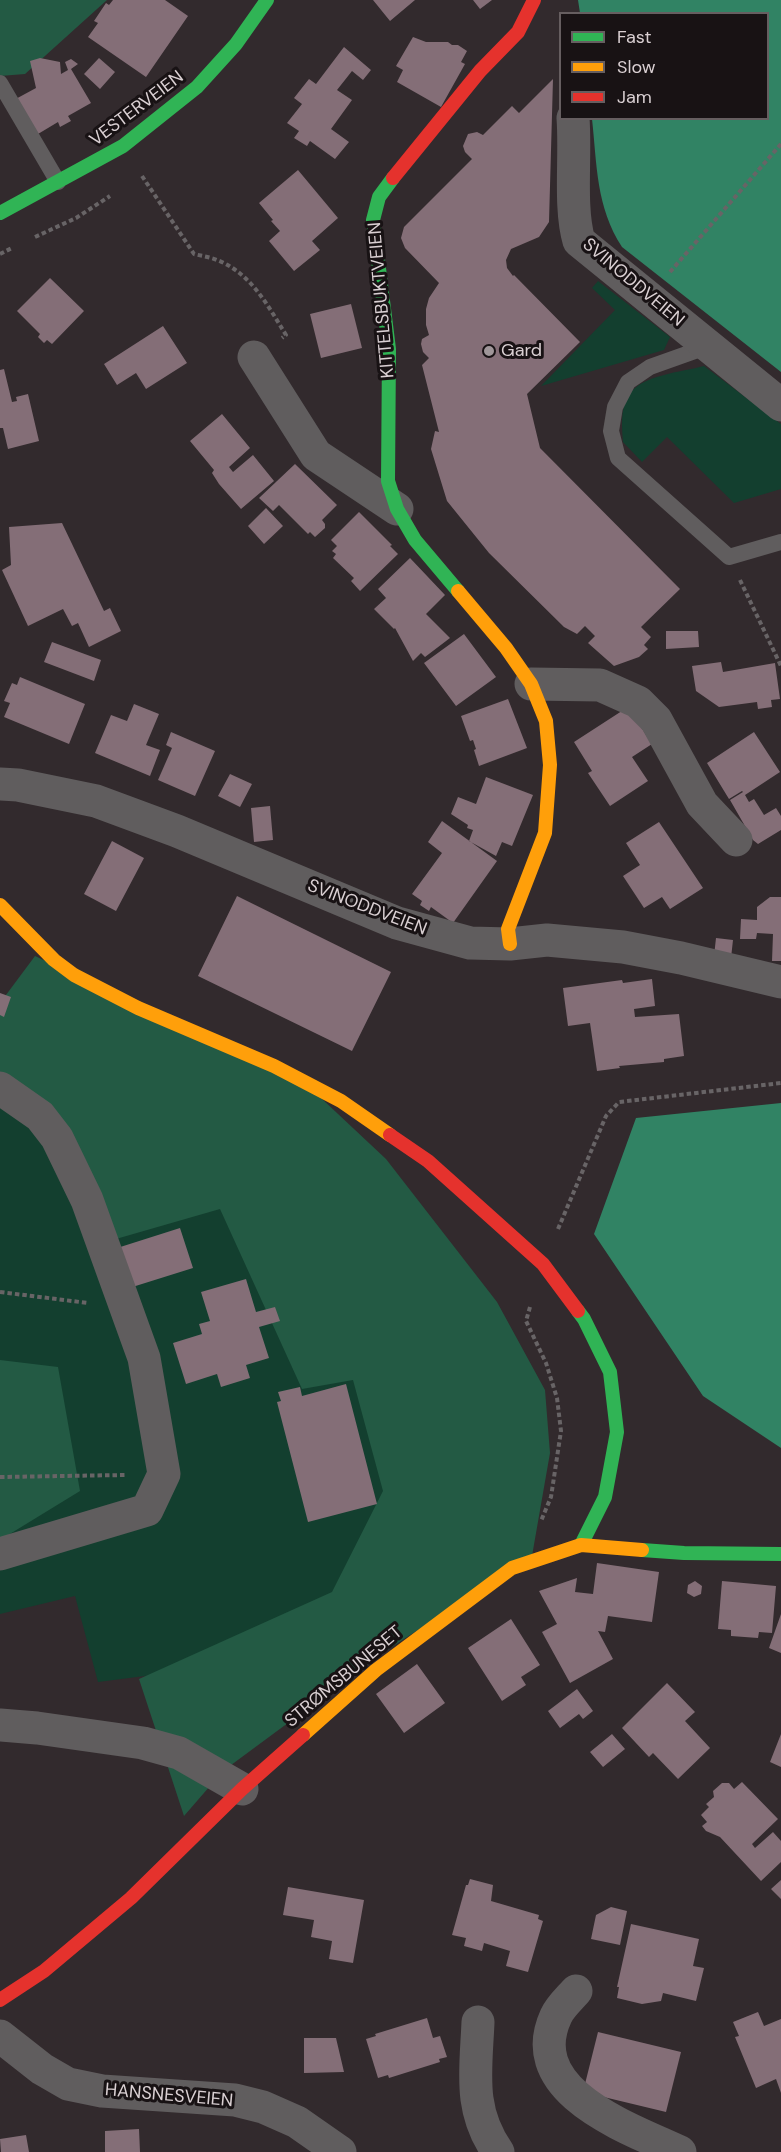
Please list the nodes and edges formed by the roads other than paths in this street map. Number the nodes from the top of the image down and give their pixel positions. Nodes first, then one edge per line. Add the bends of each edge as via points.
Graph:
1 (267, 0) edge
2 (534, 0) edge
3 (0, 83) edge
4 (573, 120) edge
5 (58, 182) junction
6 (0, 213) edge
7 (709, 346) junction
8 (254, 357) road end
9 (781, 405) edge
10 (397, 509) junction
11 (781, 542) edge
12 (531, 684) junction
13 (0, 784) edge
14 (736, 840) dead end
15 (0, 905) edge
16 (510, 944) junction
17 (781, 982) edge
18 (0, 1088) edge
19 (581, 1545) junction
20 (0, 1554) edge
21 (781, 1554) edge
22 (0, 1725) edge
23 (242, 1789) junction
24 (576, 1991) dead end
25 (0, 2000) edge
26 (478, 2022) dead end
27 (0, 2036) edge
28 (340, 2152) edge
29 (498, 2152) edge
30 (680, 2152) edge

1 - 5 street, VESTERVEIEN via 236,44 197,87 118,150
2 - 10 street, KITTELSBUKTVEIEN via 519,32 480,71 396,173 380,197 373,220 389,349 388,481
3 - 5 lane
4 - 7 street, SVINODDVEIEN via 575,227 579,241
5 - 6 street, VESTERVEIEN
7 - 9 street, SVINODDVEIEN
7 - 11 lane via 650,367 628,382 615,407 611,430 618,458 729,557
8 - 10 street, KITTELSBUKTVEIEN via 316,455
10 - 12 street, KITTELSBUKTVEIEN via 415,540 506,648
12 - 14 street via 600,685 638,702 656,720 702,804
12 - 16 street, KITTELSBUKTVEIEN via 546,721 550,765 547,810 545,832 508,929
13 - 16 street, SVINODDVEIEN via 96,801 397,923 470,943
15 - 19 street via 74,975 138,1008 274,1066 341,1101 428,1161 543,1264 584,1319 610,1372 617,1432 605,1497
16 - 17 street, SVINODDVEIEN via 547,940 623,947
18 - 20 street via 40,1116 57,1138 87,1200 144,1358 164,1474 147,1510
19 - 21 street, STRØMSBUNESET via 684,1553
19 - 23 street, STRØMSBUNESET via 512,1568 376,1670
22 - 23 street via 143,1743 179,1753
23 - 25 street, STRØMSBUNESET via 131,1898 44,1971
24 - 30 street via 557,2015 549,2037 552,2063 564,2084 596,2113
26 - 29 street via 475,2095 488,2138
27 - 28 street, HANSNESVEIEN via 68,2084 102,2091 235,2100 297,2122

